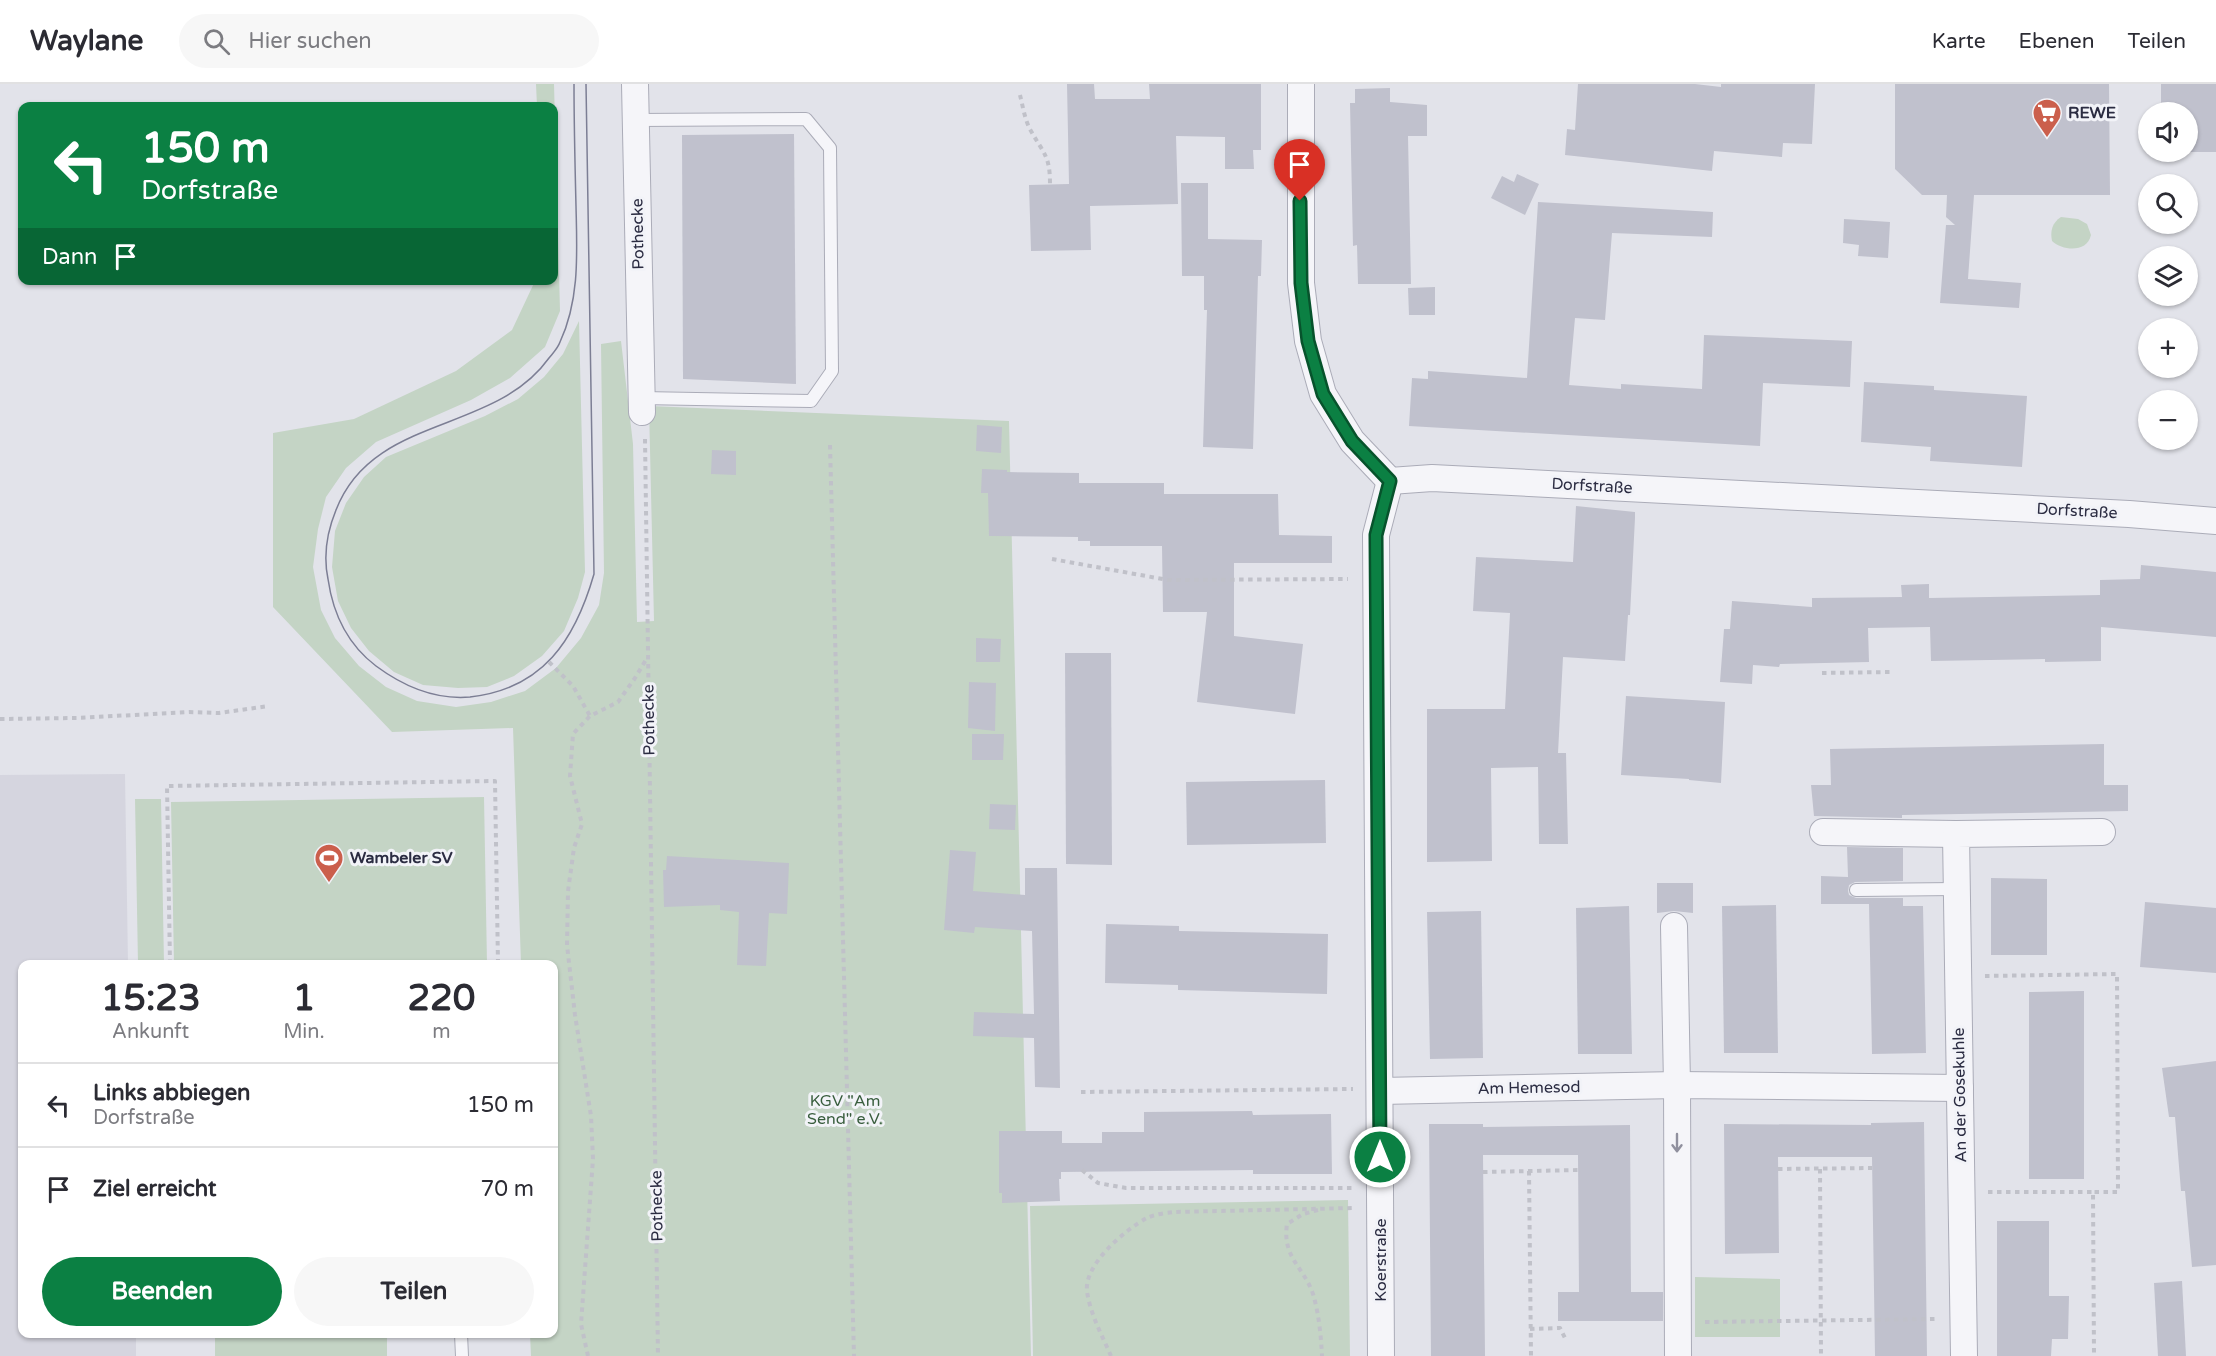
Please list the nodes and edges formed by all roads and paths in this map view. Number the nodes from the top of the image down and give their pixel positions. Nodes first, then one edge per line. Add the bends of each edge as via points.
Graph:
1 (635, 84) edge
2 (1301, 84) edge
3 (1020, 95) dead end
4 (636, 120) junction
5 (1050, 184) dead end
6 (642, 405) junction
7 (830, 445) dead end
8 (1390, 481) junction
9 (2216, 521) edge
10 (1052, 559) dead end
11 (1352, 579) dead end
12 (648, 655) junction
13 (549, 662) dead end
14 (1893, 672) dead end
15 (1822, 673) dead end
16 (269, 706) dead end
17 (590, 716) junction
18 (0, 719) edge
19 (1823, 832) dead end
20 (2102, 832) dead end
21 (1956, 834) junction
22 (1956, 888) junction
23 (1856, 890) dead end
24 (1674, 926) dead end
25 (170, 960) edge
26 (498, 960) edge
27 (1958, 976) junction
28 (1677, 1084) junction
29 (1960, 1088) junction
30 (1369, 1090) junction
31 (1081, 1092) dead end
32 (1820, 1168) junction
33 (1872, 1168) dead end
34 (1778, 1169) dead end
35 (1082, 1170) dead end
36 (1579, 1170) dead end
37 (1529, 1171) junction
38 (1483, 1172) dead end
39 (1359, 1188) dead end
40 (1962, 1192) junction
41 (2093, 1192) junction
42 (1360, 1207) dead end
43 (1325, 1208) junction
44 (1963, 1319) junction
45 (1821, 1321) junction
46 (1530, 1329) junction
47 (461, 1338) edge
48 (1678, 1339) edge
49 (1566, 1340) dead end
50 (462, 1356) edge
51 (588, 1356) edge
52 (658, 1356) edge
53 (854, 1356) edge
54 (1111, 1356) edge
55 (1322, 1356) edge
56 (1381, 1356) edge
57 (1531, 1356) edge
58 (1821, 1356) edge
59 (1964, 1356) edge
60 (2094, 1356) edge

1 - 4 street, Pothecke
2 - 8 street via 1301,283 1308,341 1323,394 1352,441
3 - 5 path via 1030,130 1050,165
4 - 6 street, Pothecke
4 - 6 lane via 806,119 830,148 832,371 811,401
6 - 12 path, Pothecke
7 - 53 path
8 - 9 street, Dorfstraße via 1432,478
8 - 30 street, Koerstraße via 1376,535
10 - 11 path via 1168,580
12 - 17 path via 618,702
12 - 52 path, Pothecke
13 - 17 path via 573,686
14 - 15 path
16 - 18 path via 219,713
17 - 51 path via 573,734 570,776 582,824 568,891 567,945 592,1127 581,1324
19 - 21 street
20 - 21 street
21 - 22 street, An der Gosekuhle
22 - 23 lane
22 - 27 street, An der Gosekuhle
24 - 28 street
25 - 26 path via 166,786 495,781
27 - 29 street, An der Gosekuhle
27 - 41 path via 2117,974 2118,1192
28 - 29 street, Am Hemesod
28 - 30 street, Am Hemesod
28 -> 48 street
29 - 40 street, An der Gosekuhle
30 - 31 path
30 - 56 street, Koerstraße
32 - 33 path
32 - 34 path
32 - 45 path
35 - 39 path via 1098,1183 1126,1188
36 - 37 path
37 - 38 path
37 - 46 path
40 - 41 path
40 - 44 street, An der Gosekuhle
41 - 60 path
42 - 43 path
43 - 54 path via 1174,1212 1149,1217 1136,1225 1099,1259 1087,1288 1092,1313
43 - 55 path via 1302,1214 1287,1224 1286,1238 1293,1262 1312,1293
44 - 45 path
44 - 59 street, An der Gosekuhle
45 - 48 path
45 - 58 path
46 - 49 path via 1560,1328
46 - 57 path
47 - 50 lane

